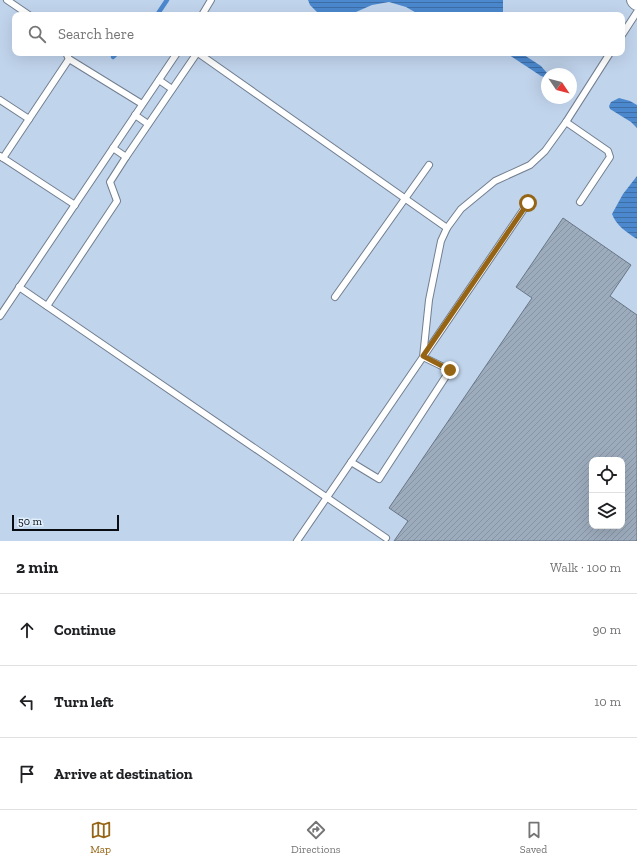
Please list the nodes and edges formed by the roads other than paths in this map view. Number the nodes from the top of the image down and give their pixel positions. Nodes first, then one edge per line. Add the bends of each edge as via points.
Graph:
1 (7, 0) edge
2 (211, 0) edge
3 (25, 12) edge
4 (204, 12) edge
5 (637, 12) edge
6 (625, 30) edge
7 (67, 56) edge
8 (175, 56) edge
9 (196, 56) edge
10 (202, 56) edge
11 (608, 56) edge
12 (159, 80) junction
13 (172, 89) junction
14 (0, 100) edge
15 (142, 104) junction
16 (135, 115) junction
17 (29, 119) junction
18 (566, 122) junction
19 (148, 124) junction
20 (113, 148) junction
21 (1, 157) edge
22 (126, 157) junction
23 (429, 165) dead end
24 (405, 198) junction
25 (580, 202) dead end
26 (528, 203) dead end
27 (75, 205) junction
28 (447, 228) junction
29 (19, 287) junction
30 (335, 297) dead end
31 (47, 306) junction
32 (0, 316) edge
33 (423, 356) junction
34 (350, 462) junction
35 (327, 497) junction
36 (386, 538) dead end
37 (297, 541) edge

1 - 3 lane
2 - 4 lane
5 - 6 lane
7 - 15 lane
7 - 17 lane
8 - 12 lane
9 - 13 lane
10 - 24 lane
11 - 18 lane
12 - 13 lane
12 - 15 lane
13 - 19 lane
14 - 17 lane
15 - 16 lane
16 - 19 lane
16 - 20 lane
17 - 21 lane
18 - 25 lane via 608,151 610,157
18 - 28 lane via 545,151 530,165 495,181 461,209
19 - 22 lane
20 - 22 lane
20 - 27 lane
21 - 27 lane
22 - 31 lane via 110,182 117,202
23 - 24 lane
24 - 28 lane
24 - 30 lane
26 - 33 lane
27 - 29 lane
28 - 33 lane via 441,241 429,300
29 - 31 lane
29 - 32 lane
31 - 35 lane
33 - 34 lane
33 - 34 lane via 450,370 379,479
34 - 35 lane
35 - 36 lane
35 - 37 lane

